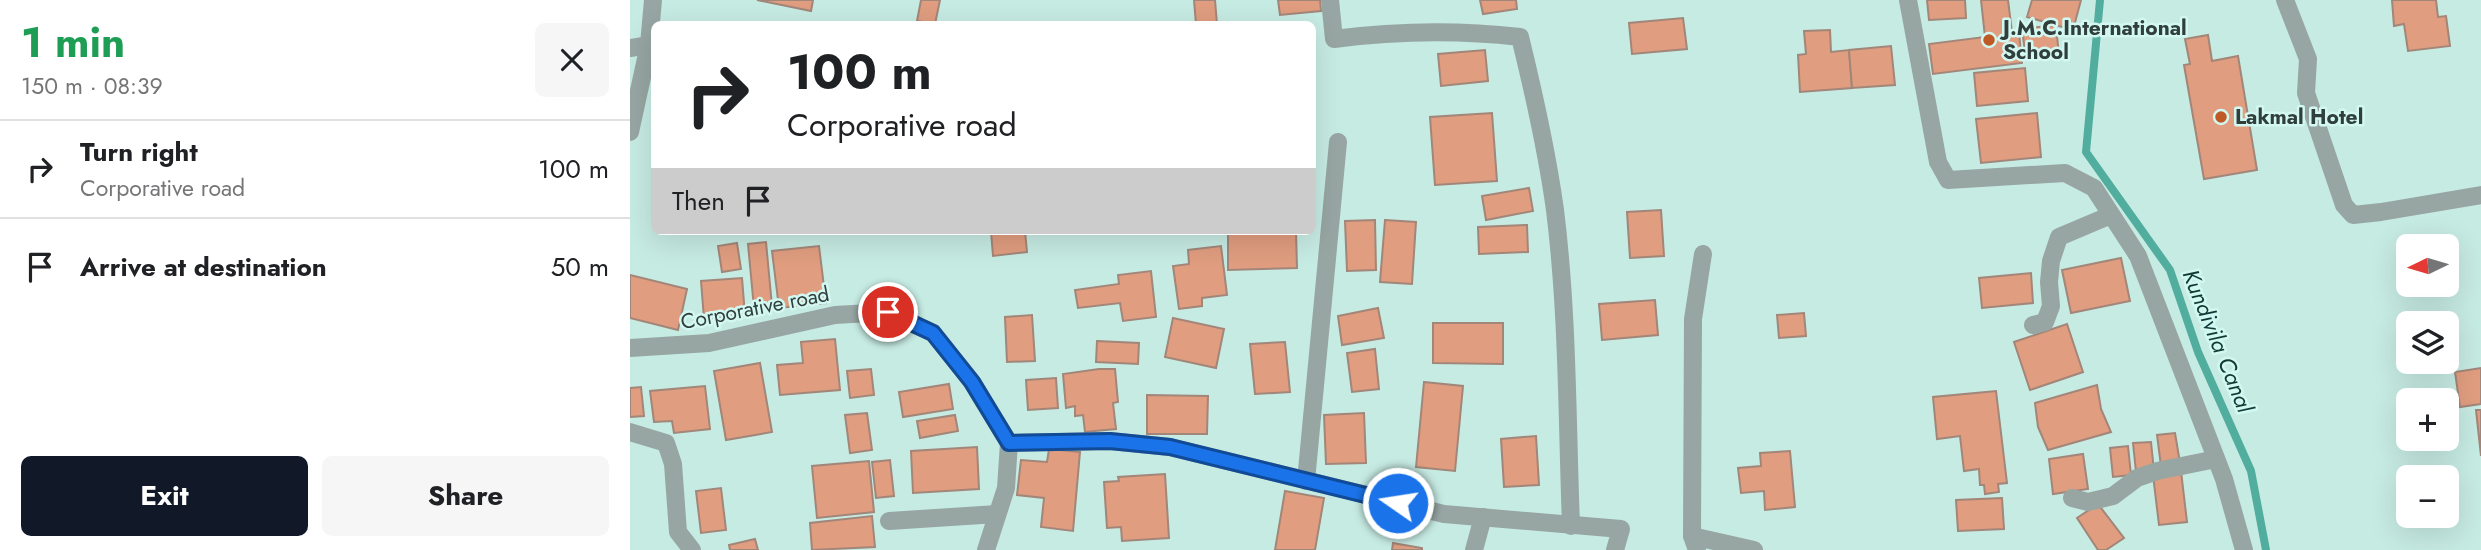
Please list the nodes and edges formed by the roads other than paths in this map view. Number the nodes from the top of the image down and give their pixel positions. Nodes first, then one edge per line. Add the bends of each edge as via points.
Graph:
1 (653, 0) edge
2 (1330, 0) edge
3 (1908, 0) edge
4 (2285, 0) edge
5 (651, 21) edge
6 (651, 22) edge
7 (649, 45) junction
8 (630, 48) edge
9 (630, 132) edge
10 (1338, 142) dead end
11 (2481, 195) edge
12 (2111, 215) junction
13 (1703, 254) dead end
14 (2034, 326) dead end
15 (630, 348) edge
16 (630, 432) edge
17 (1009, 443) junction
18 (2216, 458) junction
19 (1306, 481) junction
20 (2072, 498) dead end
21 (997, 514) junction
22 (1483, 517) junction
23 (889, 521) dead end
24 (1571, 526) junction
25 (1695, 543) edge
26 (692, 550) edge
27 (986, 550) edge
28 (1474, 550) edge
29 (1615, 550) edge
30 (1754, 550) edge
31 (2244, 550) edge

1 - 5 street
2 - 24 street via 1334,39 1475,32 1520,37 1538,107 1555,211 1564,314
3 - 12 street via 1938,162 1948,180 2065,173 2094,188
4 - 11 street via 2308,59 2306,93 2344,205 2353,215
6 - 7 street
7 - 8 street
7 - 9 street
10 - 19 street
12 - 14 street via 2059,237 2051,261 2052,306 2045,322
12 - 18 street via 2138,257
13 - 25 street via 1693,319
15 - 17 street, Corporative road via 709,343 835,315 888,312 933,333 972,382
16 - 26 street via 666,443 673,464 678,532
17 - 19 street via 1110,441 1170,447
17 - 21 street via 1006,488
18 - 20 street via 2137,478 2113,496 2088,502
18 - 31 street
19 - 22 street via 1444,514
21 - 23 street
21 - 27 street
22 - 24 street
22 - 28 street
24 - 29 street via 1621,529
25 - 30 street

